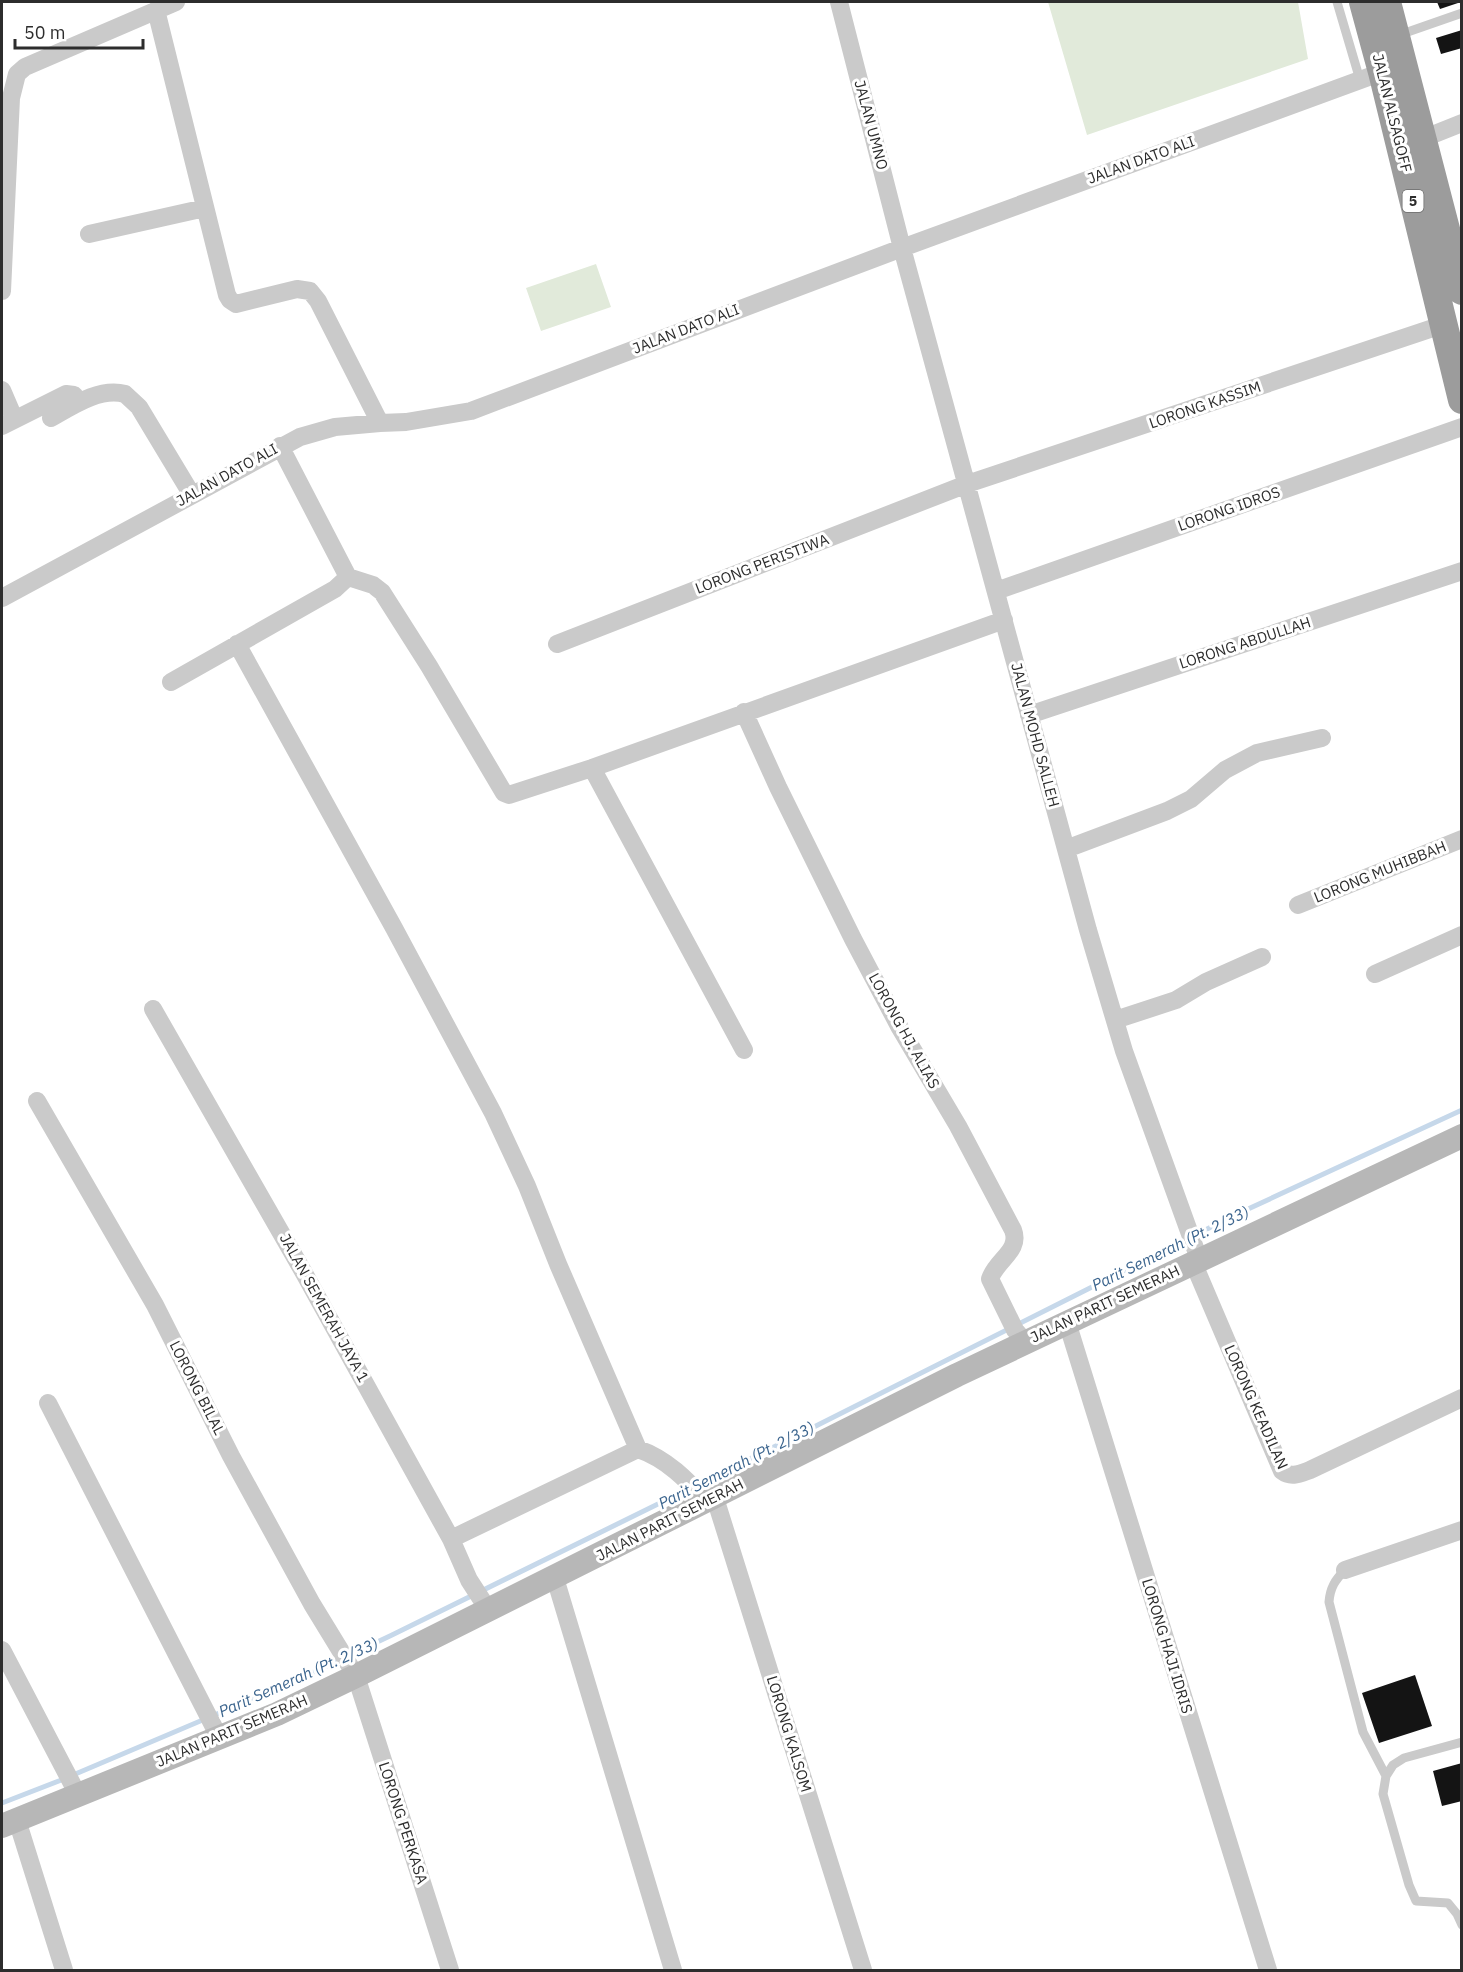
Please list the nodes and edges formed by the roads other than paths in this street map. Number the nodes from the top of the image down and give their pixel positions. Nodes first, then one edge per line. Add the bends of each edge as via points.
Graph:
1 (176, 2) edge
2 (839, 2) edge
3 (1337, 2) edge
4 (1363, 2) edge
5 (1387, 2) edge
6 (156, 10) junction
7 (1461, 13) edge
8 (1397, 36) junction
9 (1371, 76) junction
10 (6, 121) edge
11 (1461, 123) edge
12 (1422, 139) junction
13 (205, 208) junction
14 (89, 234) dead end
15 (903, 248) junction
16 (1461, 284) edge
17 (2, 291) edge
18 (1442, 325) junction
19 (2, 390) edge
20 (1461, 400) edge
21 (79, 402) junction
22 (51, 418) dead end
23 (8, 422) edge
24 (380, 423) junction
25 (1461, 427) edge
26 (280, 446) junction
27 (967, 484) junction
28 (192, 495) junction
29 (1461, 571) edge
30 (348, 577) junction
31 (996, 591) junction
32 (2, 598) edge
33 (1004, 620) junction
34 (237, 644) junction
35 (557, 644) dead end
36 (171, 682) dead end
37 (744, 712) junction
38 (1029, 715) junction
39 (1322, 738) dead end
40 (592, 768) junction
41 (1461, 839) edge
42 (1066, 849) junction
43 (1298, 905) dead end
44 (1461, 935) edge
45 (1262, 957) dead end
46 (1375, 975) dead end
47 (153, 1009) dead end
48 (1115, 1020) junction
49 (744, 1050) dead end
50 (37, 1101) dead end
51 (1461, 1136) edge
52 (1195, 1255) junction
53 (1067, 1322) junction
54 (1020, 1336) junction
55 (1461, 1398) edge
56 (48, 1403) dead end
57 (638, 1449) junction
58 (711, 1500) junction
59 (1461, 1530) edge
60 (451, 1539) junction
61 (1345, 1570) joint
62 (555, 1578) junction
63 (486, 1607) junction
64 (2, 1650) edge
65 (354, 1673) junction
66 (212, 1723) junction
67 (1461, 1742) edge
68 (1386, 1776) junction
69 (72, 1783) junction
70 (9, 1823) edge
71 (1461, 1902) edge
72 (1449, 1906) junction
73 (1461, 1925) edge
74 (64, 1971) edge
75 (450, 1971) edge
76 (673, 1971) edge
77 (863, 1971) edge
78 (1268, 1971) edge

1 - 6 street
2 - 15 street, JALAN UMNO
3 - 9 lane
4 - 9 highway, JALAN ALSAGOFF / 5
5 - 8 highway, JALAN ALSAGOFF / 5
6 - 10 street via 25,67 13,84
6 - 13 street
7 - 8 lane
8 - 12 highway, JALAN ALSAGOFF / 5
9 - 15 street, JALAN DATO ALI
9 - 18 highway, JALAN ALSAGOFF / 5
10 - 17 street
11 - 12 street
12 - 16 highway, JALAN ALSAGOFF / 5
13 - 14 street
13 - 24 street via 230,300 236,304 297,289 310,291
15 - 24 street, JALAN DATO ALI via 471,411
15 - 27 street, JALAN MOHD SALLEH
18 - 20 highway, JALAN ALSAGOFF / 5
18 - 27 street, LORONG KASSIM
19 - 23 street
21 - 22 street
21 - 23 street via 74,395 66,394
21 - 28 street via 113,392 131,398
24 - 26 street, JALAN DATO ALI via 335,427
25 - 31 street, LORONG IDROS
26 - 28 street, JALAN DATO ALI
26 - 30 street
27 - 31 street, JALAN MOHD SALLEH
27 - 35 street, LORONG PERISTIWA
28 - 32 street, JALAN DATO ALI
29 - 38 street, LORONG ABDULLAH
30 - 34 street via 334,589
30 - 40 street via 382,592 506,795
31 - 33 street, JALAN MOHD SALLEH
33 - 37 street
33 - 38 street, JALAN MOHD SALLEH
34 - 36 street
34 - 57 street via 493,1113
37 - 40 street
37 - 54 street, LORONG HJ. ALIAS via 853,939 1013,1230 1014,1246 990,1279
38 - 42 street, JALAN MOHD SALLEH
39 - 42 street via 1257,753 1167,812
40 - 49 street
41 - 43 street, LORONG MUHIBBAH
42 - 48 street, JALAN MOHD SALLEH
44 - 46 street
45 - 48 street via 1176,1000
47 - 60 street, JALAN SEMERAH JAYA 1
48 - 52 street, JALAN MOHD SALLEH
50 - 65 street, LORONG BILAL via 155,1305 231,1456
51 - 52 main road, JALAN PARIT SEMERAH
52 - 53 main road, JALAN PARIT SEMERAH
52 - 55 street, LORONG KEADILAN via 1282,1471 1287,1475 1310,1470
53 - 54 main road, JALAN PARIT SEMERAH
53 - 78 street, LORONG HAJI IDRIS
54 - 58 main road, JALAN PARIT SEMERAH
56 - 66 street
57 - 58 street via 666,1463
57 - 60 street
58 - 62 main road, JALAN PARIT SEMERAH
58 - 77 street, LORONG KALSOM
59 - 61 street
60 - 63 street, JALAN SEMERAH JAYA 1
61 - 68 lane via 1330,1590 1329,1602 1363,1732
62 - 63 main road, JALAN PARIT SEMERAH
62 - 76 street
63 - 65 main road, JALAN PARIT SEMERAH
64 - 69 street
65 - 66 main road, JALAN PARIT SEMERAH via 277,1714
65 - 75 street, LORONG PERKASA
66 - 69 main road, JALAN PARIT SEMERAH
67 - 68 lane via 1404,1758
68 - 72 lane via 1383,1794 1416,1900
69 - 70 main road, JALAN PARIT SEMERAH
70 - 74 street
71 - 72 lane
72 - 73 lane

